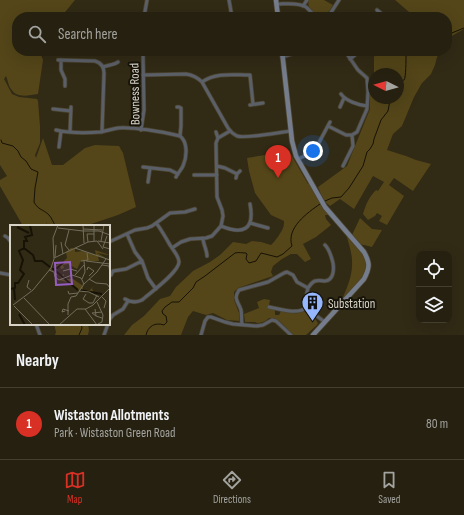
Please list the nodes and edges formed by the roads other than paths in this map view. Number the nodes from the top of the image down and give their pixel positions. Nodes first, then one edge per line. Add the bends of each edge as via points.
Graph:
1 (147, 0) edge
2 (229, 0) edge
3 (307, 0) edge
4 (339, 0) edge
5 (276, 2) edge
6 (303, 6) junction
7 (377, 10) dead end
8 (145, 12) edge
9 (231, 12) edge
10 (277, 12) edge
11 (310, 12) edge
12 (331, 12) edge
13 (380, 12) edge
14 (143, 56) edge
15 (285, 56) edge
16 (348, 56) edge
17 (354, 56) edge
18 (282, 57) joint
19 (350, 59) junction
20 (118, 62) dead end
21 (103, 67) junction
22 (143, 75) junction
23 (65, 79) junction
24 (69, 79) dead end
25 (202, 82) junction
26 (65, 86) dead end
27 (341, 94) dead end
28 (344, 98) junction
29 (263, 103) dead end
30 (58, 105) dead end
31 (367, 106) junction
32 (71, 107) dead end
33 (177, 107) dead end
34 (340, 107) dead end
35 (53, 109) dead end
36 (58, 110) junction
37 (71, 111) junction
38 (56, 130) dead end
39 (141, 130) junction
40 (61, 131) junction
41 (230, 131) junction
42 (291, 131) junction
43 (70, 132) junction
44 (102, 132) junction
45 (216, 132) dead end
46 (352, 135) junction
47 (180, 136) junction
48 (218, 138) junction
49 (64, 144) dead end
50 (298, 160) junction
51 (343, 162) dead end
52 (216, 166) junction
53 (144, 167) dead end
54 (150, 168) junction
55 (240, 171) dead end
56 (237, 174) junction
57 (198, 175) junction
58 (217, 175) junction
59 (194, 176) dead end
60 (144, 177) dead end
61 (149, 177) junction
62 (236, 178) dead end
63 (199, 180) dead end
64 (148, 182) dead end
65 (256, 206) dead end
66 (195, 209) dead end
67 (250, 223) junction
68 (157, 224) junction
69 (221, 226) junction
70 (262, 226) junction
71 (268, 228) dead end
72 (261, 231) dead end
73 (127, 234) junction
74 (5, 236) dead end
75 (203, 238) junction
76 (10, 241) edge
77 (110, 242) edge
78 (325, 246) dead end
79 (334, 246) dead end
80 (172, 248) junction
81 (329, 250) junction
82 (206, 256) dead end
83 (142, 261) junction
84 (112, 272) dead end
85 (0, 273) edge
86 (10, 275) edge
87 (156, 288) junction
88 (308, 288) junction
89 (269, 307) dead end
90 (306, 308) junction
91 (279, 309) junction
92 (278, 315) dead end
93 (110, 318) edge
94 (325, 322) junction
95 (242, 324) junction
96 (36, 325) edge
97 (108, 325) edge
98 (40, 335) edge
99 (104, 335) edge
100 (201, 335) edge
101 (291, 335) edge
102 (313, 335) edge

1 - 8 street
2 - 9 street
3 - 6 street
4 - 12 street
5 - 6 street
5 - 10 street
6 - 11 street
7 - 13 street
14 - 22 street, Bowness Road
15 - 18 street
16 - 19 street
17 - 19 street
18 - 42 street
19 - 31 street via 367,78
20 - 21 street
21 - 23 street via 95,61 59,60
21 - 44 street
22 - 25 street via 191,75
22 - 39 street, Bowness Road via 144,110
23 - 24 street
23 - 26 street
25 - 29 street via 218,75 250,75 251,105
25 - 41 street
27 - 28 street
28 - 31 street
28 - 34 street
30 - 36 street
31 - 46 street via 358,130
32 - 37 street
33 - 47 street via 181,108
35 - 36 street
36 - 37 street
37 - 43 street
38 - 40 street
39 - 44 street via 119,128
39 - 47 street, Bowness Road
40 - 43 street
40 - 49 street via 59,145
41 - 42 street via 242,137
41 - 48 street
42 - 50 street
43 - 44 street
45 - 48 street
46 - 50 street via 344,134 329,124 315,150
46 - 51 street via 353,146
47 - 54 street via 185,142 185,156 183,166 177,175 170,170
48 - 52 street
50 - 94 street via 325,207 368,259 369,271 364,279
52 - 56 street
52 - 58 street
53 - 54 street
54 - 61 street
55 - 56 street
56 - 62 street
57 - 58 street
57 - 59 street
57 - 63 street
58 - 69 street via 217,197 223,220
60 - 61 street
61 - 64 street
65 - 67 street via 250,206
66 - 68 street via 170,213
67 - 69 street via 240,231
67 - 70 street
68 - 73 street
68 - 80 street
69 - 75 street via 212,236
70 - 71 street
70 - 72 street
73 - 77 street
73 - 83 street
74 - 76 street
75 - 80 street via 190,238
75 - 82 street
78 - 81 street
79 - 81 street
80 - 87 street via 178,257 178,266 172,275
81 - 88 street via 334,270 331,278 313,282
83 - 84 street
83 - 87 street via 148,278
85 - 86 street
87 - 93 street via 140,301 127,300 123,309
88 - 90 street
88 - 95 street via 287,272 268,282 239,290 236,299 241,311
89 - 91 street
90 - 91 street via 300,311
90 - 94 street
91 - 92 street
94 - 102 street
95 - 100 street via 208,317
95 - 101 street via 257,326 272,320
96 - 98 street
97 - 99 street

